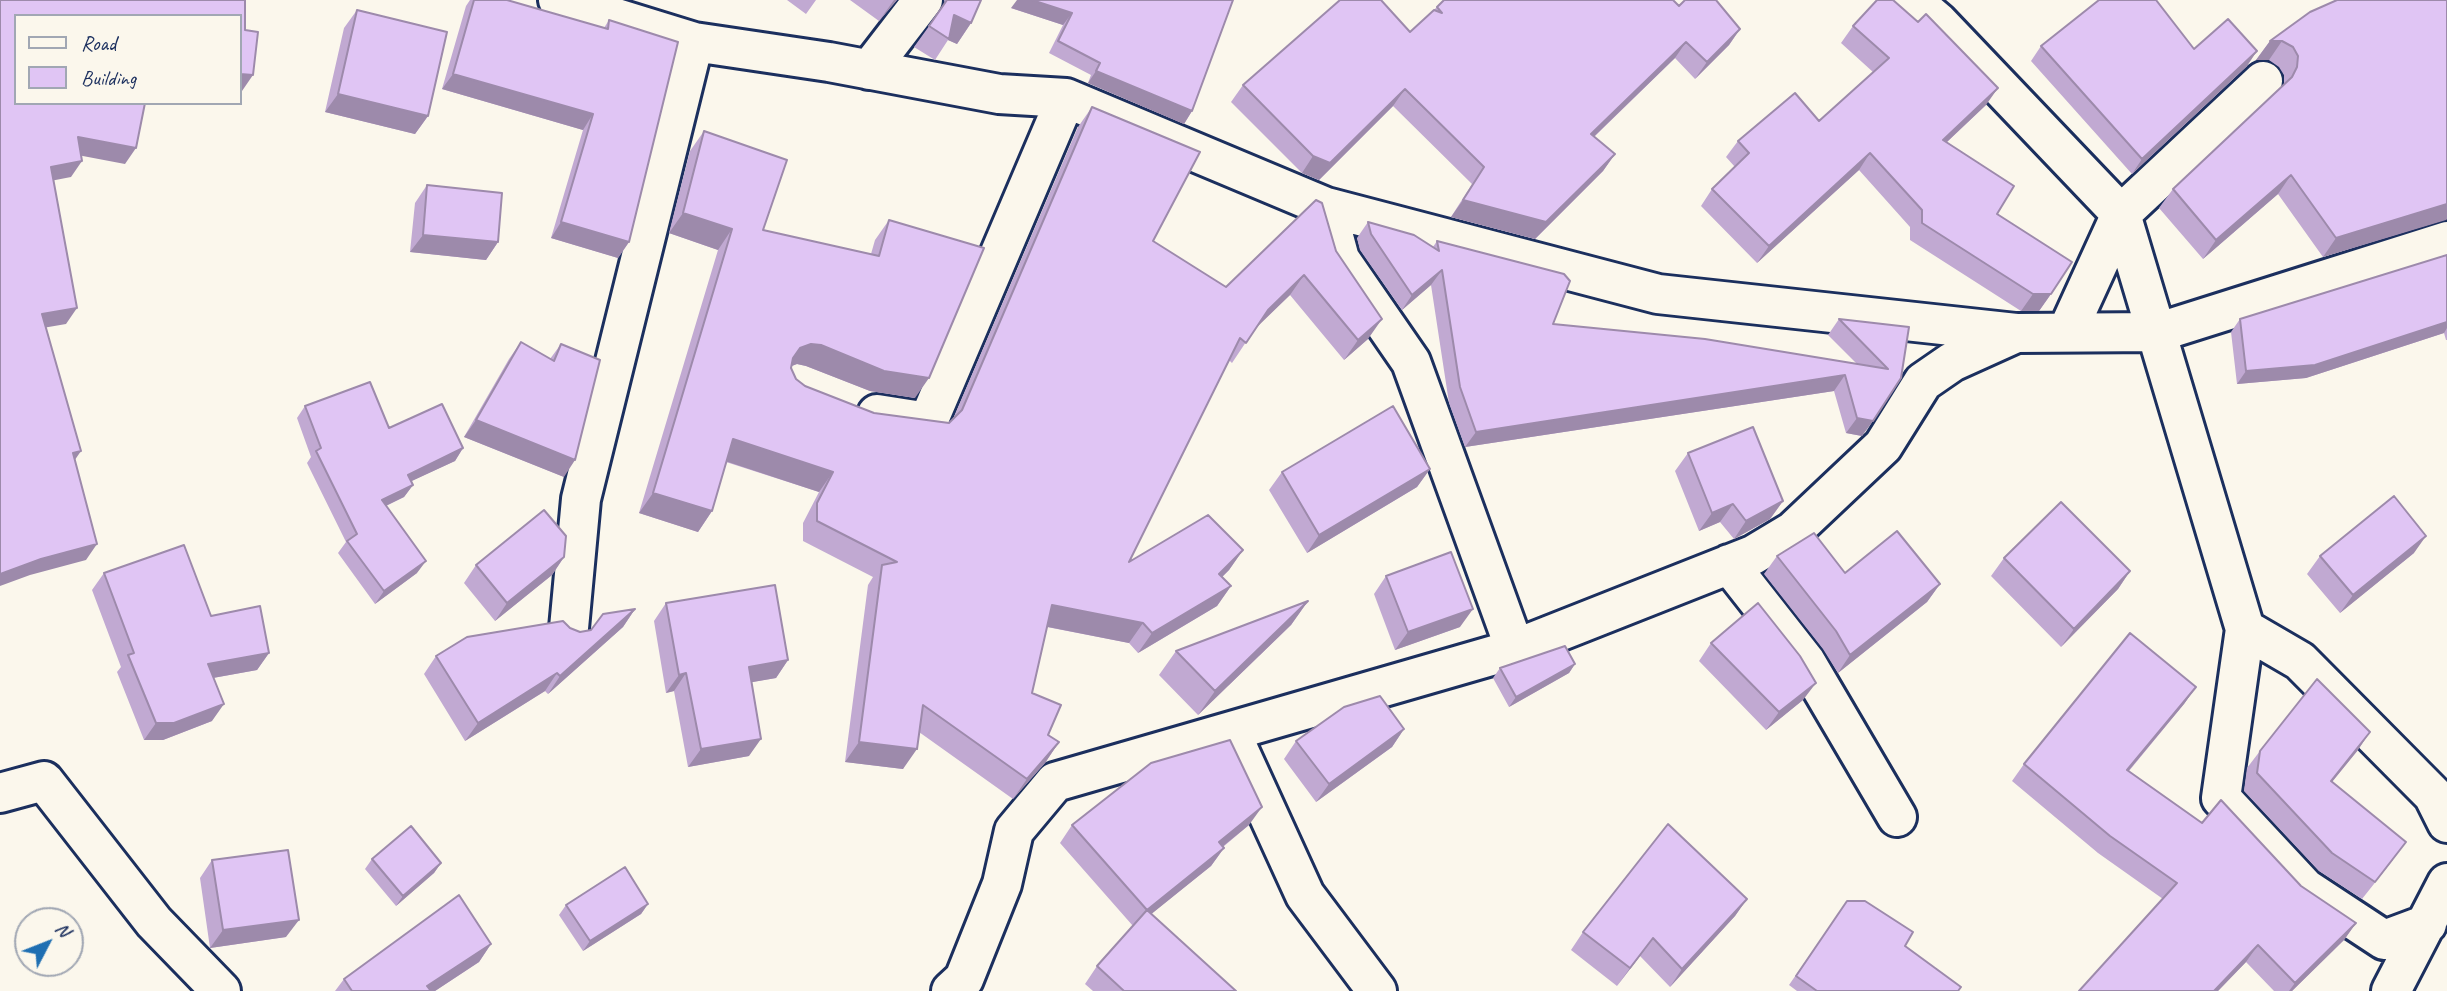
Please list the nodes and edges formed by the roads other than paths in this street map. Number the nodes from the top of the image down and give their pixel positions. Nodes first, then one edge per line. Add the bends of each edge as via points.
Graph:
1 (558, 0) edge
2 (923, 0) edge
3 (1912, 0) edge
4 (694, 42) junction
5 (869, 70) junction
6 (2263, 81) dead end
7 (1066, 97) junction
8 (1326, 207) junction
9 (2121, 214) junction
10 (2447, 241) edge
11 (2067, 332) junction
12 (2158, 332) junction
13 (2016, 333) junction
14 (838, 402) edge
15 (1729, 564) junction
16 (569, 628) edge
17 (2245, 629) junction
18 (1515, 649) junction
19 (1231, 733) junction
20 (0, 793) edge
21 (1896, 817) dead end
22 (2447, 823) edge
23 (2447, 883) edge
24 (2427, 924) junction
25 (220, 991) edge
26 (951, 991) edge
27 (1377, 991) edge
28 (2391, 991) edge

1 - 4 street
2 - 5 street
3 - 9 street
4 - 5 street
4 - 16 street via 581,499
5 - 7 street via 999,94
6 - 9 street
7 - 8 street
7 - 14 street via 928,422 864,412
8 - 13 street via 1658,294
8 - 18 street via 1340,259 1411,362
9 - 11 street
9 - 12 street
10 - 12 street
11 - 12 street
11 - 13 street
12 - 17 street
13 - 15 street via 1951,362 1923,382 1883,446 1833,496 1793,531
15 - 18 street
15 - 21 street via 1806,663
17 - 22 street via 2300,661 2433,795
17 - 24 street via 2221,797 2305,888 2384,940
18 - 19 street
19 - 26 street via 1055,782 1014,831 1002,884 964,979
19 - 27 street via 1306,895
20 - 25 street via 44,781 154,922
23 - 24 street
24 - 28 street

